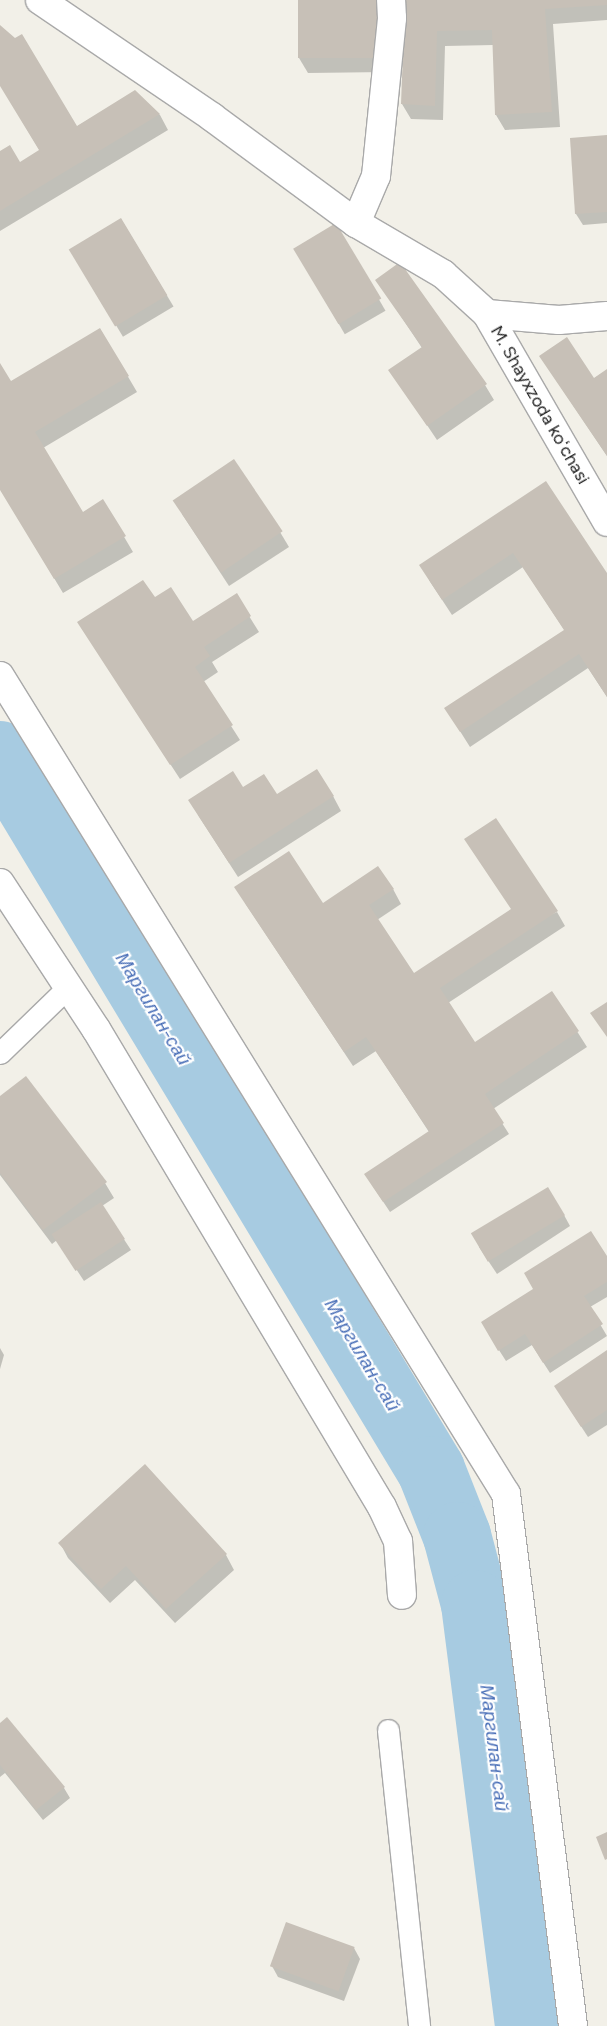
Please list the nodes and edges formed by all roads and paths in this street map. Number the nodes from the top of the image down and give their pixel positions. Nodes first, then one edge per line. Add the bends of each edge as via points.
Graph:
1 (40, 0) edge
2 (391, 0) edge
3 (356, 222) junction
4 (487, 314) junction
5 (607, 316) edge
6 (607, 522) edge
7 (0, 676) edge
8 (0, 883) edge
9 (67, 988) junction
10 (0, 1053) edge
11 (402, 1595) dead end
12 (388, 1730) dead end
13 (419, 2026) edge
14 (573, 2026) edge

1 - 3 street, M. Shayxzoda koʻchasi via 212,117
2 - 3 street via 392,18 376,176
3 - 4 street, M. Shayxzoda koʻchasi via 443,274
4 - 5 street via 559,320
4 - 6 street, M. Shayxzoda koʻchasi
7 - 14 street via 506,1494
8 - 9 street
9 - 10 lane
9 - 11 street via 96,1029 382,1507 398,1541
12 - 13 lane

